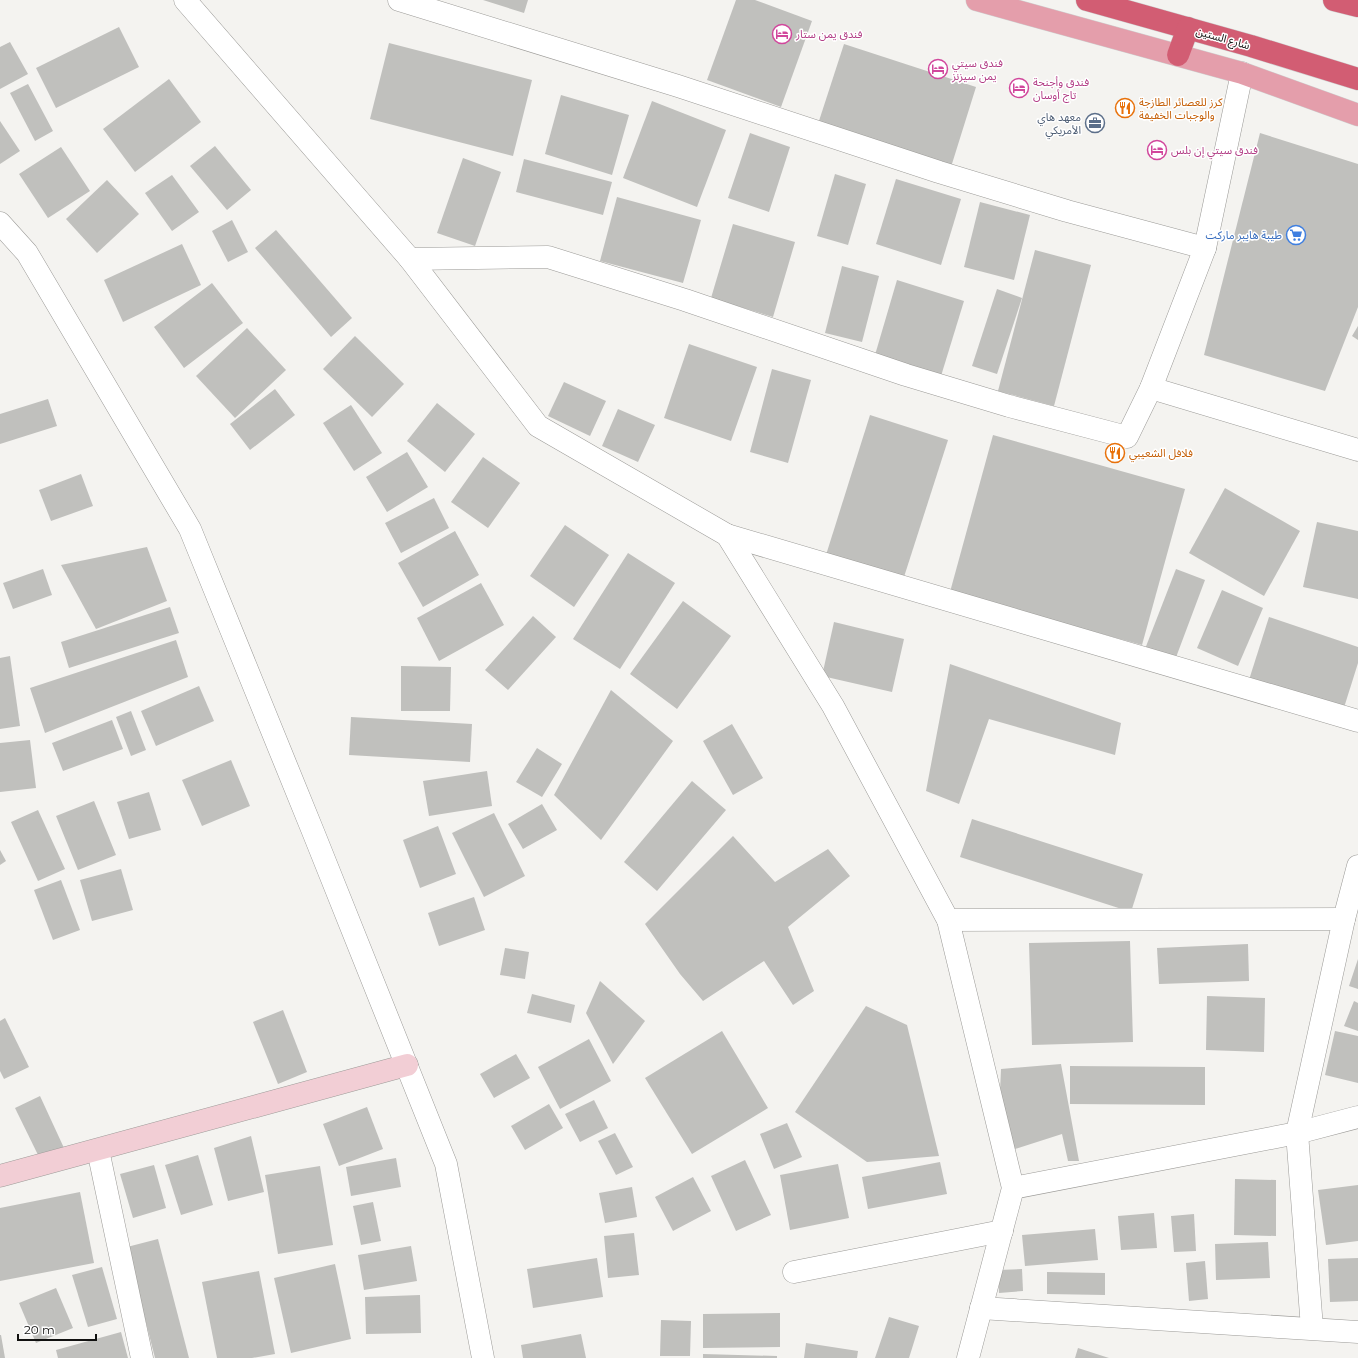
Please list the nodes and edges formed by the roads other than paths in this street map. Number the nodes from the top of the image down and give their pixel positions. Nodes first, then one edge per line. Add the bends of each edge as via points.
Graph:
1 (185, 0) edge
2 (399, 0) edge
3 (977, 0) edge
4 (1087, 0) edge
5 (1334, 0) edge
6 (1358, 6) edge
7 (1188, 28) junction
8 (1178, 55) junction
9 (1242, 73) junction
10 (1358, 79) edge
11 (1358, 115) edge
12 (0, 223) edge
13 (1205, 248) junction
14 (410, 258) junction
15 (1151, 388) junction
16 (1358, 450) edge
17 (727, 535) junction
18 (1358, 721) edge
19 (1358, 866) edge
20 (1344, 919) junction
21 (948, 920) junction
22 (407, 1065) junction
23 (1358, 1117) edge
24 (1297, 1133) junction
25 (98, 1150) junction
26 (0, 1176) edge
27 (1013, 1188) junction
28 (1002, 1231) junction
29 (794, 1272) dead end
30 (981, 1308) junction
31 (1312, 1328) junction
32 (1358, 1332) edge
33 (142, 1358) edge
34 (483, 1358) edge
35 (968, 1358) edge

1 - 14 street
2 - 13 street via 678,86 939,172 1066,211
3 - 8 main road
4 - 7 highway, شارع الستين
5 - 6 highway
7 - 8 highway
7 - 10 highway, شارع الستين
8 - 9 main road
9 - 11 main road
9 - 13 street
12 - 22 street via 27,253 190,529
13 - 15 street
14 - 15 street via 548,257 685,300 906,375 1009,406 1127,437
14 - 17 street via 538,426
15 - 16 street
17 - 18 street
17 - 21 street via 833,706
19 - 20 street
20 - 21 street
20 - 24 street
21 - 27 street
22 - 25 street
22 - 34 street via 446,1164
23 - 24 street
24 - 27 street
24 - 31 street
25 - 26 street
25 - 33 street
27 - 28 street
28 - 29 street
28 - 30 street
30 - 31 street
30 - 35 street
31 - 32 street

